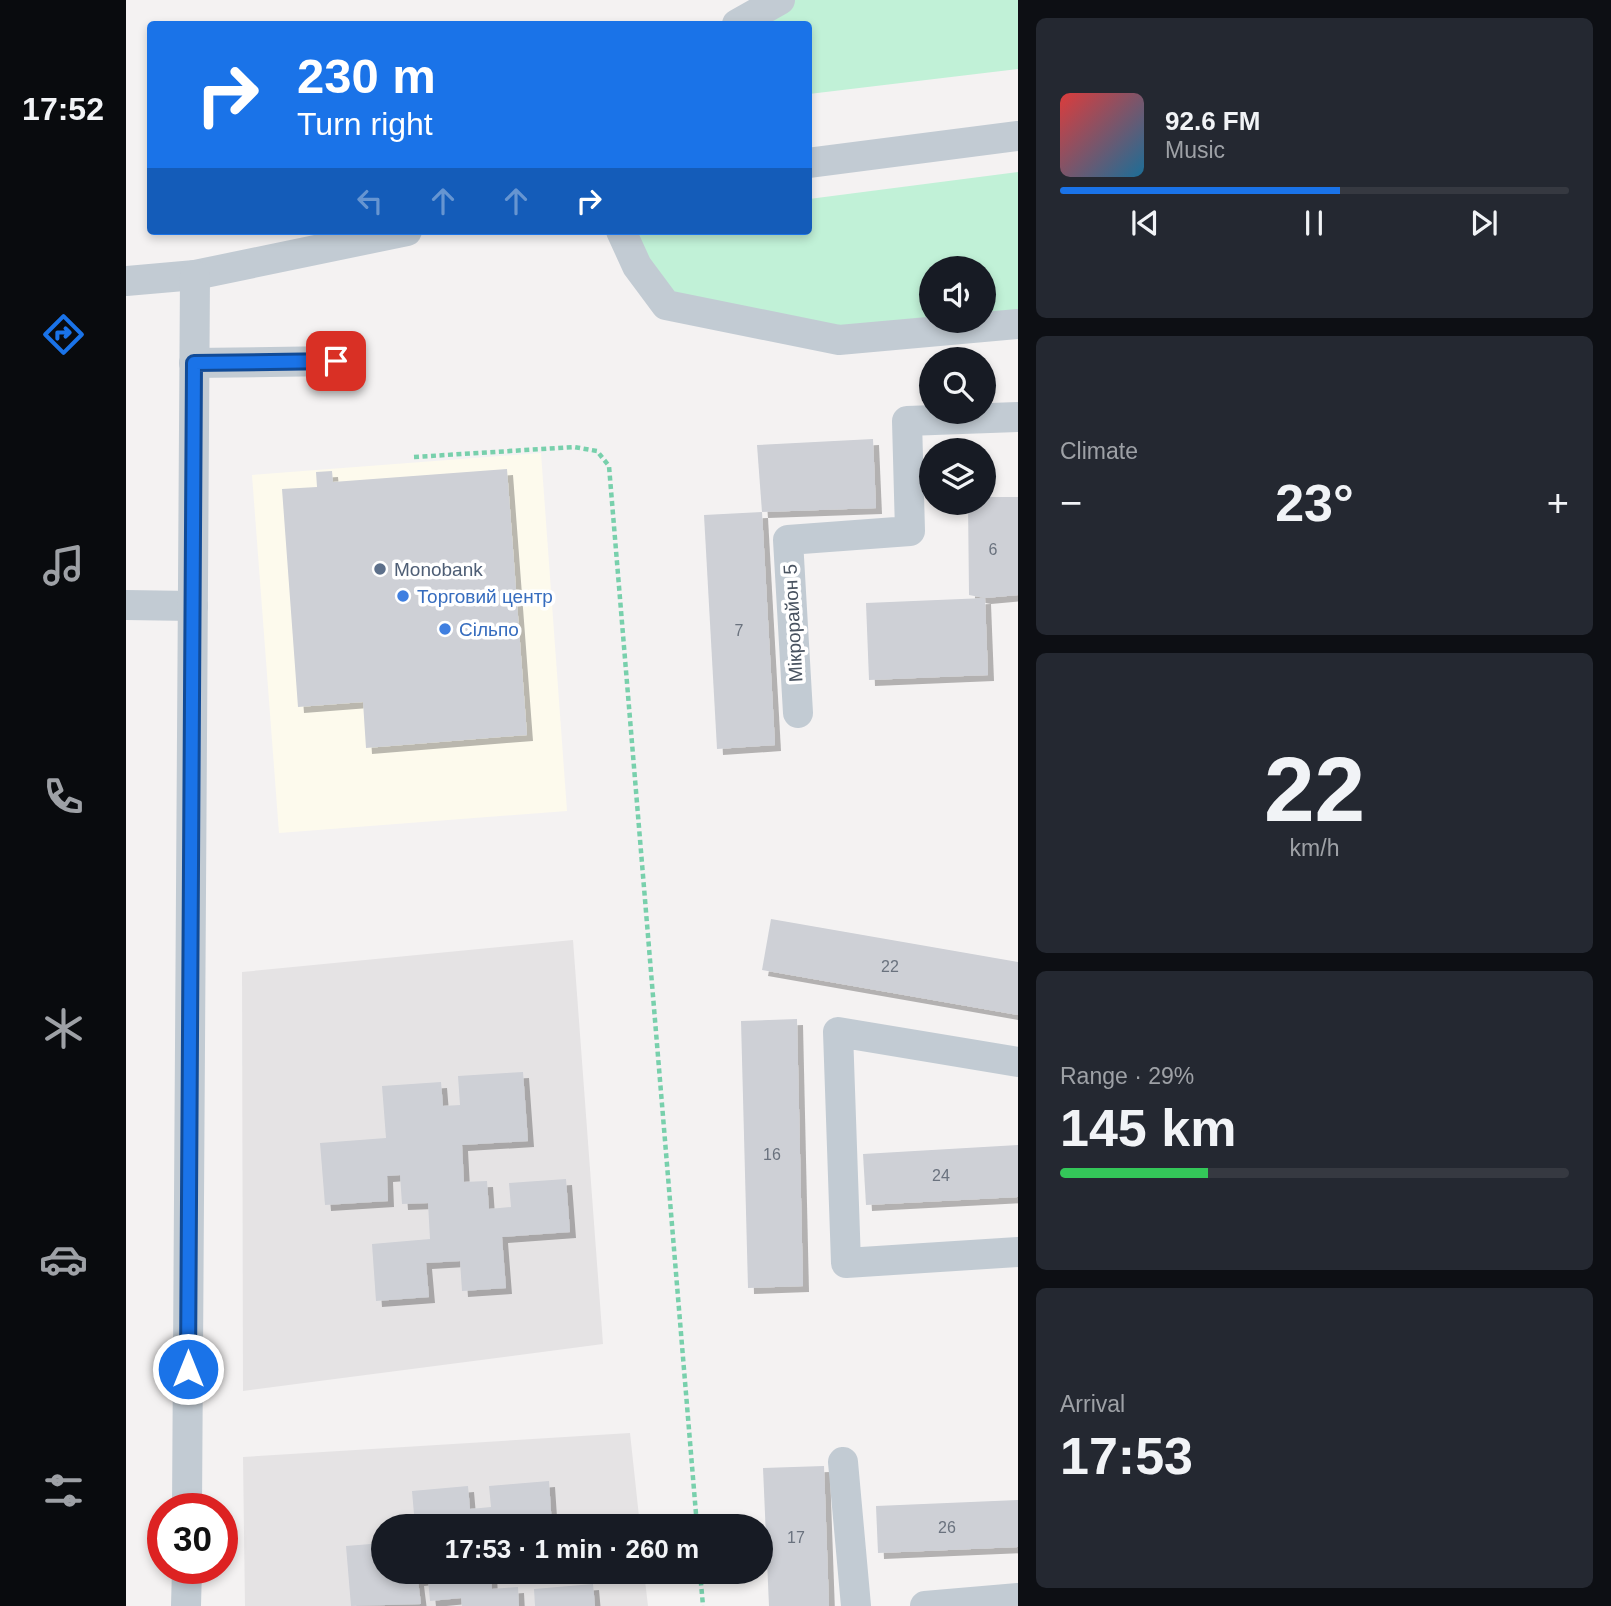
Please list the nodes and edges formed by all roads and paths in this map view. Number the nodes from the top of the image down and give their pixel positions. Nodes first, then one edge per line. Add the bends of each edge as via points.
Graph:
1 (780, 0) edge
2 (742, 21) edge
3 (1018, 136) edge
4 (812, 162) edge
5 (388, 235) edge
6 (623, 235) edge
7 (195, 275) junction
8 (126, 281) edge
9 (1018, 324) edge
10 (336, 361) dead end
11 (194, 363) junction
12 (1018, 417) edge
13 (414, 457) dead end
14 (126, 605) edge
15 (193, 606) junction
16 (798, 713) dead end
17 (1018, 1062) edge
18 (1018, 1252) edge
19 (843, 1462) dead end
20 (187, 1493) edge
21 (696, 1514) edge
22 (187, 1584) edge
23 (701, 1584) edge
24 (1018, 1598) edge
25 (187, 1606) edge
26 (703, 1606) edge
27 (856, 1606) edge
28 (925, 1606) edge

1 - 2 street
3 - 4 street
5 - 7 street
6 - 9 street via 636,266 666,305 839,340
7 - 8 street
7 - 11 street
10 - 11 street
11 - 15 street
12 - 16 street, Мікрорайон 5 via 907,421 910,531 788,540
13 - 21 path via 574,447 597,451 609,466
14 - 15 street
15 - 20 street
17 - 18 street via 838,1032 846,1263
19 - 27 street
22 - 25 street
23 - 26 path
24 - 28 street

